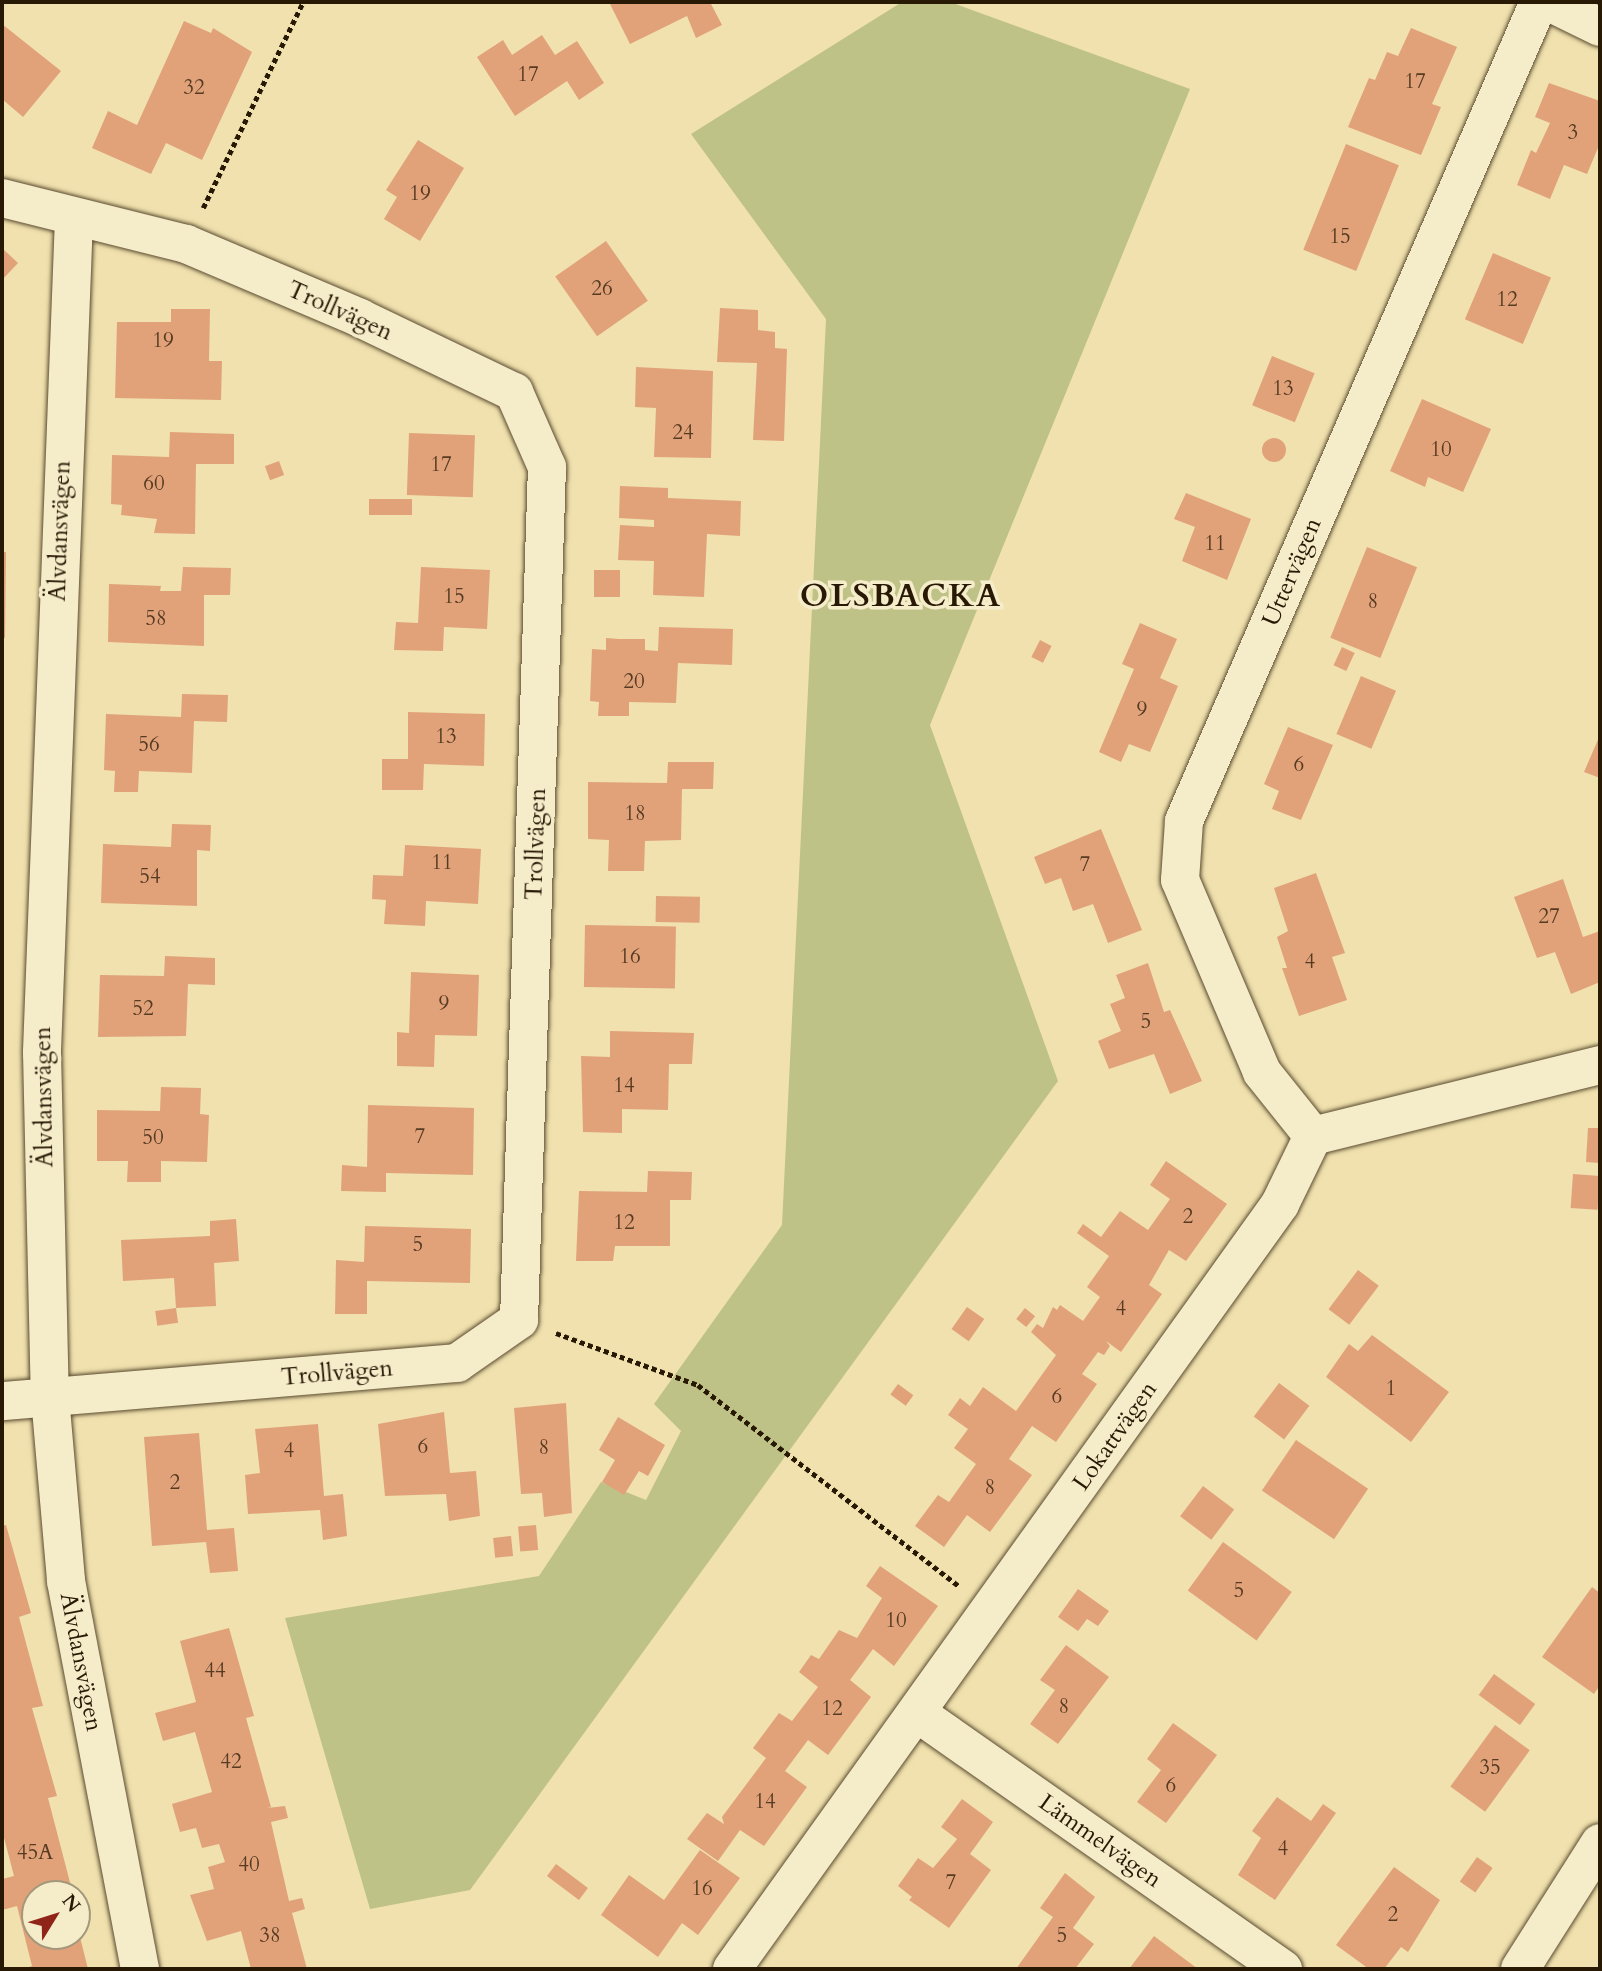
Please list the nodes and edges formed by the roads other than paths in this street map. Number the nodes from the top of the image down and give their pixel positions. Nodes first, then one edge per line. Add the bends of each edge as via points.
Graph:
1 (1539, 2) edge
2 (1549, 2) edge
3 (1600, 27) edge
4 (2, 198) edge
5 (74, 218) junction
6 (1600, 1065) edge
7 (1312, 1136) junction
8 (50, 1397) junction
9 (2, 1401) edge
10 (917, 1713) junction
11 (1600, 1843) edge
12 (140, 1969) edge
13 (733, 1969) edge
14 (1283, 1969) edge
15 (1520, 1969) edge

1 - 7 street, Uttervägen via 1184,821 1180,880 1262,1072
2 - 3 street
4 - 5 street, Trollvägen
5 - 8 street, Älvdansvägen via 42,1052
5 - 8 street, Trollvägen via 186,244 360,318 514,391 547,467 519,1320 457,1363
6 - 7 street
7 - 10 street, Lokattvägen via 1280,1205
8 - 9 street, Trollvägen
8 - 12 street, Älvdansvägen via 66,1581
10 - 13 street, Lokattvägen
10 - 14 street, Lämmelvägen
11 - 15 street

